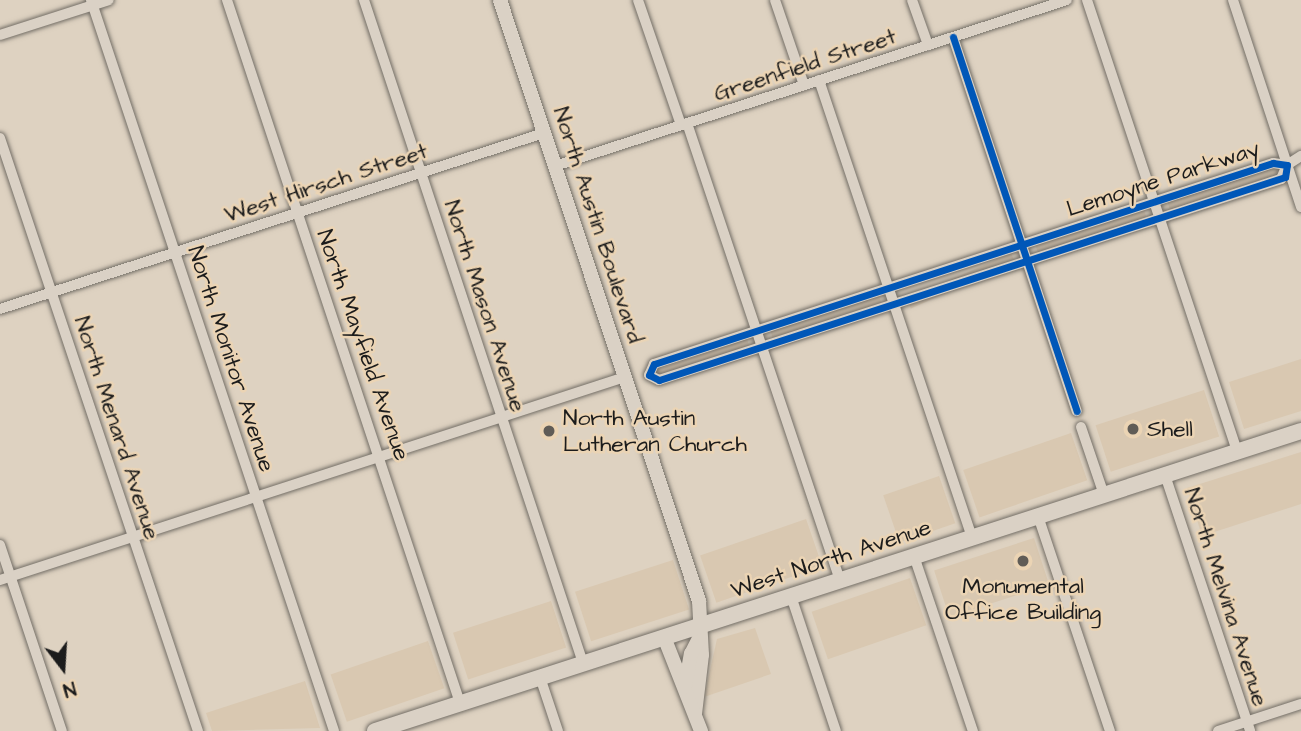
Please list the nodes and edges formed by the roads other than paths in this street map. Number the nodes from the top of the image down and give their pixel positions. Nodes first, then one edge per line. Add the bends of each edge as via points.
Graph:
1 (109, 0) edge
2 (227, 0) edge
3 (364, 0) edge
4 (500, 0) edge
5 (638, 0) edge
6 (775, 0) edge
7 (912, 0) edge
8 (1067, 0) edge
9 (1087, 0) edge
10 (1233, 0) edge
11 (92, 3) edge
12 (1049, 3) edge
13 (0, 36) edge
14 (953, 37) junction
15 (928, 45) junction
16 (819, 80) junction
17 (804, 85) junction
18 (684, 124) junction
19 (544, 133) junction
20 (0, 138) edge
21 (1301, 156) edge
22 (1287, 165) junction
23 (555, 166) junction
24 (421, 173) junction
25 (1153, 201) junction
26 (1301, 207) edge
27 (298, 213) junction
28 (1159, 218) junction
29 (1022, 244) junction
30 (175, 252) junction
31 (1027, 260) junction
32 (889, 287) junction
33 (52, 292) junction
34 (894, 304) junction
35 (0, 309) edge
36 (757, 331) junction
37 (762, 346) junction
38 (625, 377) junction
39 (1077, 411) dead end
40 (502, 417) junction
41 (1081, 427) dead end
42 (1301, 431) edge
43 (1237, 452) junction
44 (380, 457) junction
45 (1165, 475) junction
46 (1104, 495) junction
47 (257, 496) junction
48 (1038, 516) junction
49 (133, 537) junction
50 (972, 537) junction
51 (0, 545) edge
52 (914, 556) junction
53 (5, 578) edge
54 (840, 580) junction
55 (791, 596) junction
56 (700, 632) junction
57 (664, 637) junction
58 (583, 663) junction
59 (540, 677) junction
60 (685, 692) junction
61 (460, 703) junction
62 (1301, 704) edge
63 (695, 714) junction
64 (416, 725) edge
65 (1248, 726) edge
66 (62, 731) edge
67 (198, 731) edge
68 (334, 731) edge
69 (374, 731) edge
70 (558, 731) edge
71 (701, 731) edge
72 (836, 731) edge
73 (973, 731) edge
74 (1110, 731) edge
75 (1219, 731) edge

1 - 11 street
2 - 27 street, North Mayfield Avenue
3 - 24 street, North Mason Avenue
4 - 19 street, North Austin Boulevard
5 - 18 street
6 - 17 street
7 - 15 street
8 - 12 street, Greenfield Street
9 - 25 street
10 - 22 street
11 - 13 street
11 - 30 street, North Monitor Avenue
12 - 14 street, Greenfield Street
14 - 15 street, Greenfield Street
14 - 29 street
15 - 16 street, Greenfield Street
16 - 17 street, Greenfield Street
16 - 32 street
17 - 18 street, Greenfield Street
18 - 23 street, Greenfield Street
18 - 36 street
19 - 23 street, North Austin Boulevard
19 - 24 street, West Hirsch Street
20 - 33 street, North Menard Avenue
21 - 22 street, Lemoyne Parkway
22 - 25 street, Lemoyne Parkway via 1273,163
22 - 26 street
22 - 28 street, Lemoyne Parkway via 1281,179
23 - 38 street, North Austin Boulevard
24 - 27 street, West Hirsch Street
24 - 40 street, North Mason Avenue
25 - 28 street
25 - 29 street, Lemoyne Parkway
27 - 30 street, West Hirsch Street
27 - 44 street, North Mayfield Avenue
28 - 31 street, Lemoyne Parkway
28 - 43 street
29 - 31 street
29 - 32 street, Lemoyne Parkway
30 - 33 street, West Hirsch Street
30 - 47 street, North Monitor Avenue
31 - 34 street, Lemoyne Parkway
31 - 39 street
32 - 34 street
32 - 36 street, Lemoyne Parkway
33 - 35 street, West Hirsch Street
33 - 49 street, North Menard Avenue
34 - 37 street, Lemoyne Parkway
34 - 50 street
36 - 37 street
36 - 37 street, Lemoyne Parkway via 654,364 649,375 659,380
37 - 54 street
38 - 40 street
38 - 56 street, North Austin Boulevard via 699,601
40 - 44 street
40 - 58 street, North Mason Avenue
41 - 46 street
42 - 43 main road, West North Avenue
43 - 45 main road, West North Avenue
44 - 47 street
44 - 61 street, North Mayfield Avenue
45 - 46 main road, West North Avenue
45 - 65 street, North Melvina Avenue
46 - 48 main road, West North Avenue
47 - 49 street
47 - 68 street, North Monitor Avenue
48 - 50 main road, West North Avenue
48 - 74 street
49 - 53 street
49 - 67 street, North Menard Avenue
50 - 52 main road, West North Avenue
51 - 53 street
52 - 54 main road, West North Avenue
52 - 73 street
53 - 66 street
54 - 55 main road, West North Avenue
55 - 56 main road, West North Avenue
55 - 72 street
56 - 57 main road, West North Avenue
56 - 60 street
56 - 63 street
57 - 58 main road, West North Avenue
57 - 60 street
58 - 59 main road, West North Avenue
59 - 61 main road, West North Avenue
59 - 70 street
60 - 63 street
61 - 64 main road, West North Avenue
62 - 65 street
63 - 71 street
64 - 69 main road, West North Avenue
65 - 75 street

